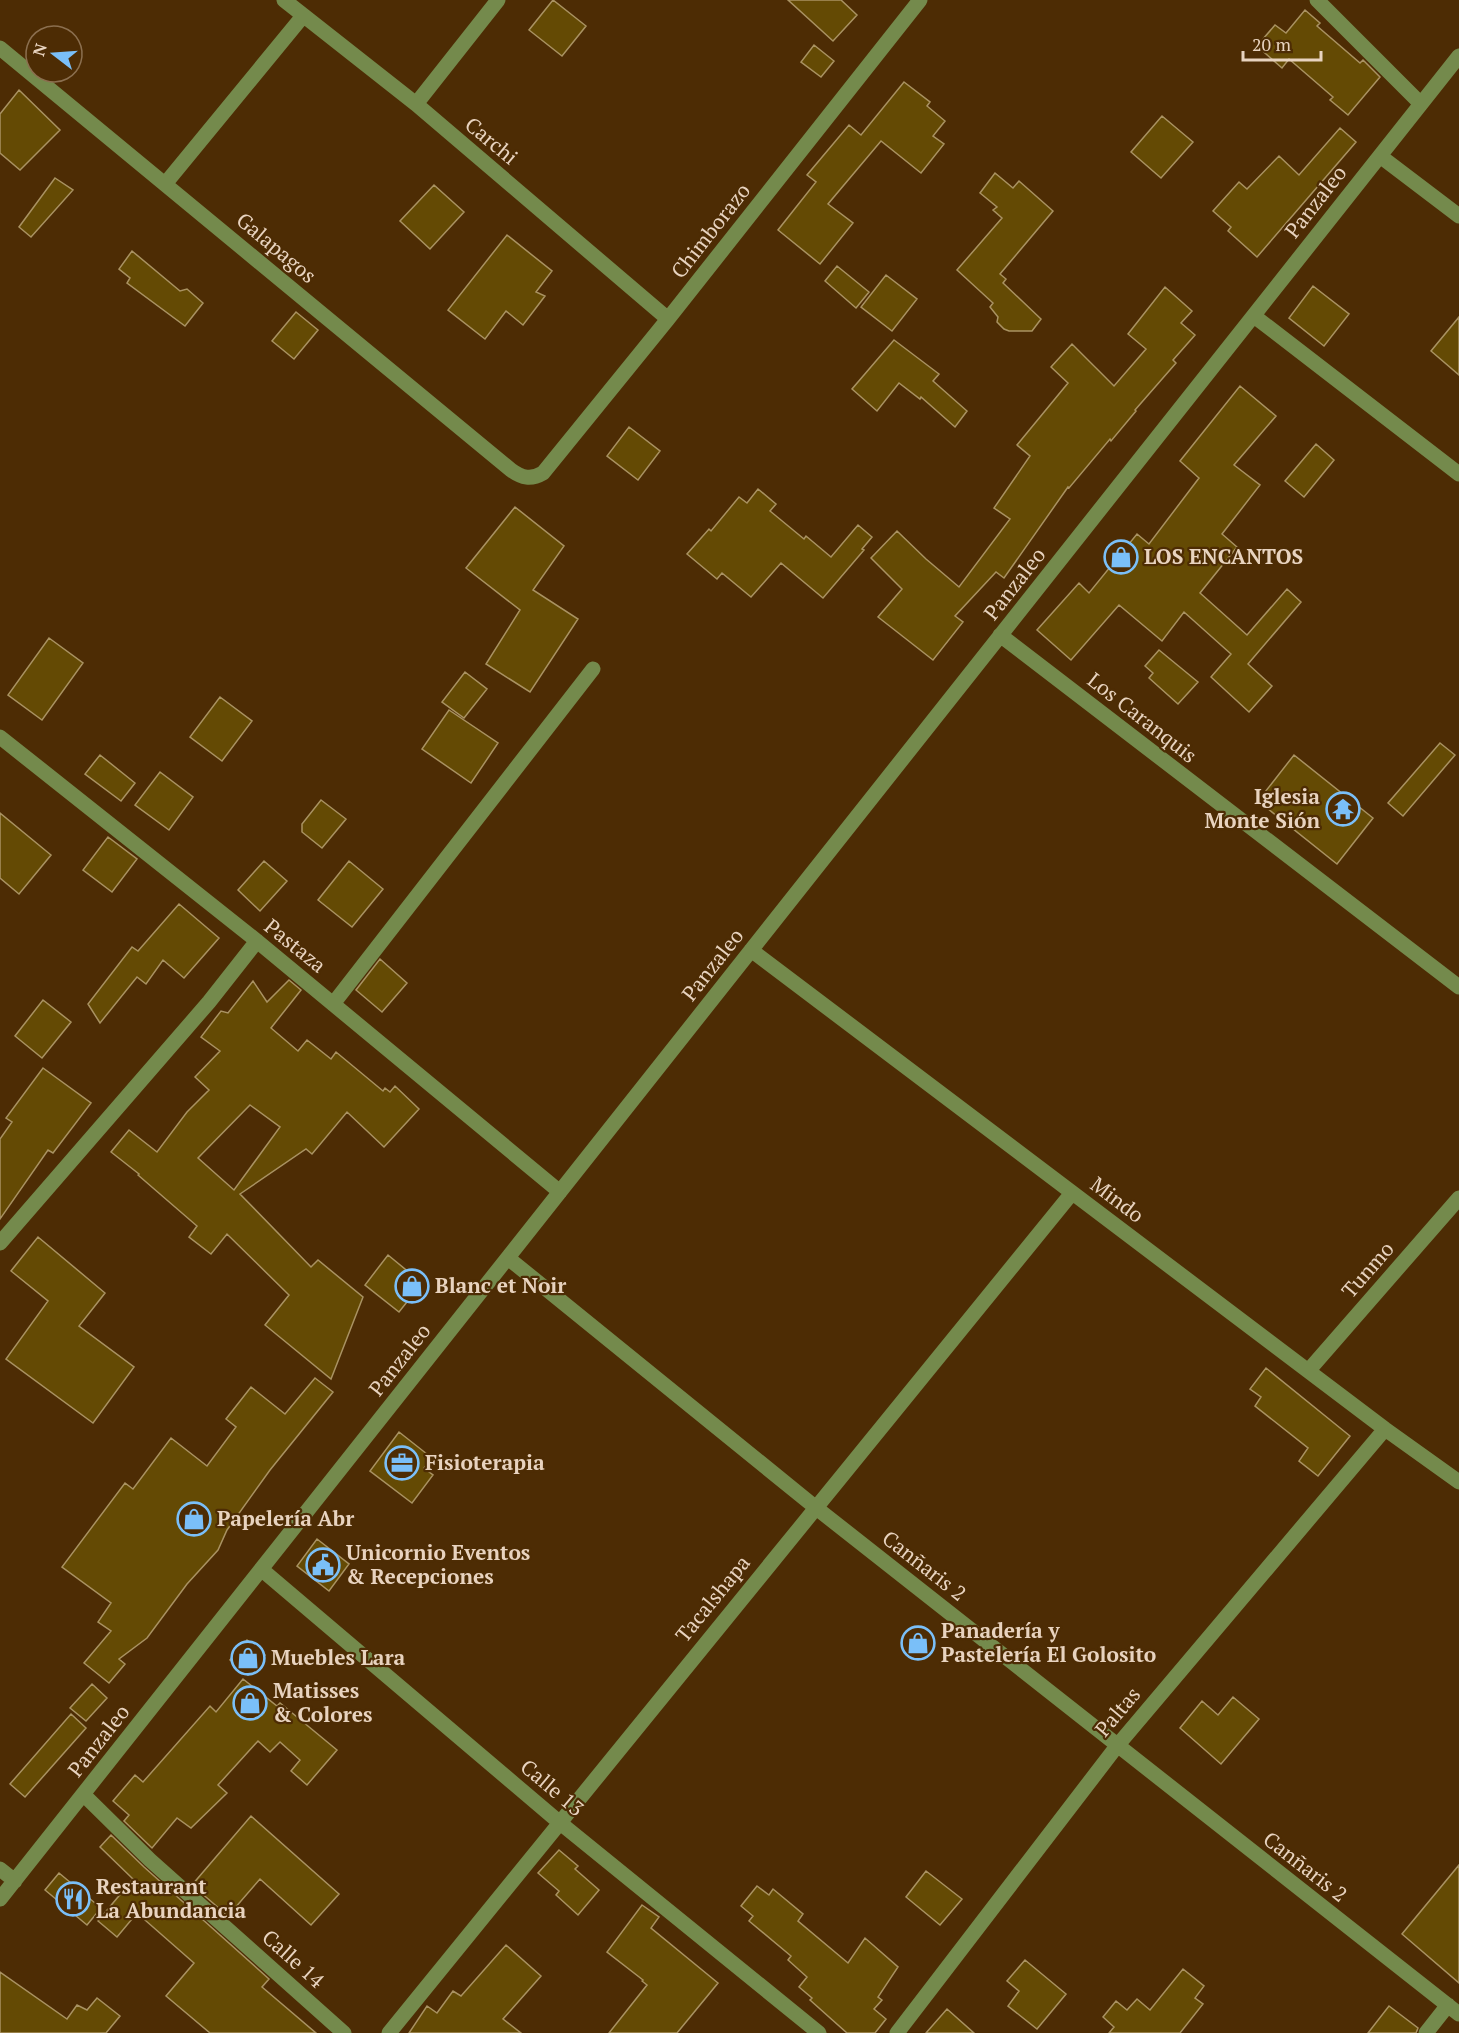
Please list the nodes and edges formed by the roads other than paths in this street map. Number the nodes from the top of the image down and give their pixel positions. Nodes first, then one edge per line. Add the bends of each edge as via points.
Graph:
1 (284, 0) edge
2 (498, 0) edge
3 (920, 0) edge
4 (1317, 0) edge
5 (303, 16) junction
6 (0, 48) edge
7 (1459, 56) edge
8 (416, 104) junction
9 (1421, 104) junction
10 (1380, 156) junction
11 (165, 184) junction
12 (1459, 216) edge
13 (1254, 316) junction
14 (668, 319) junction
15 (1459, 474) edge
16 (527, 478) joint
17 (1000, 635) junction
18 (593, 669) dead end
19 (0, 737) edge
20 (257, 941) junction
21 (751, 951) junction
22 (1459, 987) edge
23 (333, 1004) junction
24 (560, 1192) junction
25 (1072, 1193) junction
26 (1459, 1198) edge
27 (0, 1243) edge
28 (508, 1258) junction
29 (1309, 1370) junction
30 (1385, 1429) junction
31 (1457, 1476) edge
32 (815, 1507) junction
33 (261, 1569) junction
34 (1117, 1746) junction
35 (83, 1794) junction
36 (559, 1822) junction
37 (0, 1869) edge
38 (15, 1881) junction
39 (0, 1899) edge
40 (1454, 2009) edge
41 (344, 2033) edge
42 (389, 2033) edge
43 (819, 2033) edge
44 (897, 2033) edge
45 (1425, 2033) edge

1 - 5 street, Carchi
2 - 8 street
3 - 14 street, Chimborazo
4 - 9 street
5 - 8 street, Carchi
5 - 11 street
6 - 11 street, Galapagos
7 - 9 street, Panzaleo
8 - 14 street, Carchi
9 - 10 street, Panzaleo
10 - 12 street
10 - 13 street, Panzaleo
11 - 16 street, Galapagos via 511,470
13 - 15 street
13 - 17 street, Panzaleo
14 - 16 street, Chimborazo via 543,473
17 - 21 street, Panzaleo
17 - 22 street, Los Caranquis
18 - 23 street
19 - 20 street, Pastaza
20 - 23 street, Pastaza
20 - 27 street
21 - 24 street, Panzaleo
21 - 25 street, Mindo
23 - 24 street, Pastaza
24 - 28 street, Panzaleo
25 - 29 street, Mindo
25 - 32 street, Tacalshapa
26 - 29 street, Tunmo
28 - 32 street, Canñaris 2
28 - 33 street, Panzaleo
29 - 30 street, Mindo
30 - 31 street, Mindo
30 - 34 street, Paltas
32 - 34 street, Canñaris 2
32 - 36 street, Tacalshapa
33 - 35 street, Panzaleo
33 - 36 street, Calle 13
34 - 40 street, Canñaris 2
34 - 44 street, Paltas
35 - 38 street, Panzaleo
35 - 41 street, Calle 14 via 150,1860
36 - 42 street, Tacalshapa
36 - 43 street, Calle 13
37 - 38 street
38 - 39 street, Panzaleo
40 - 45 street

